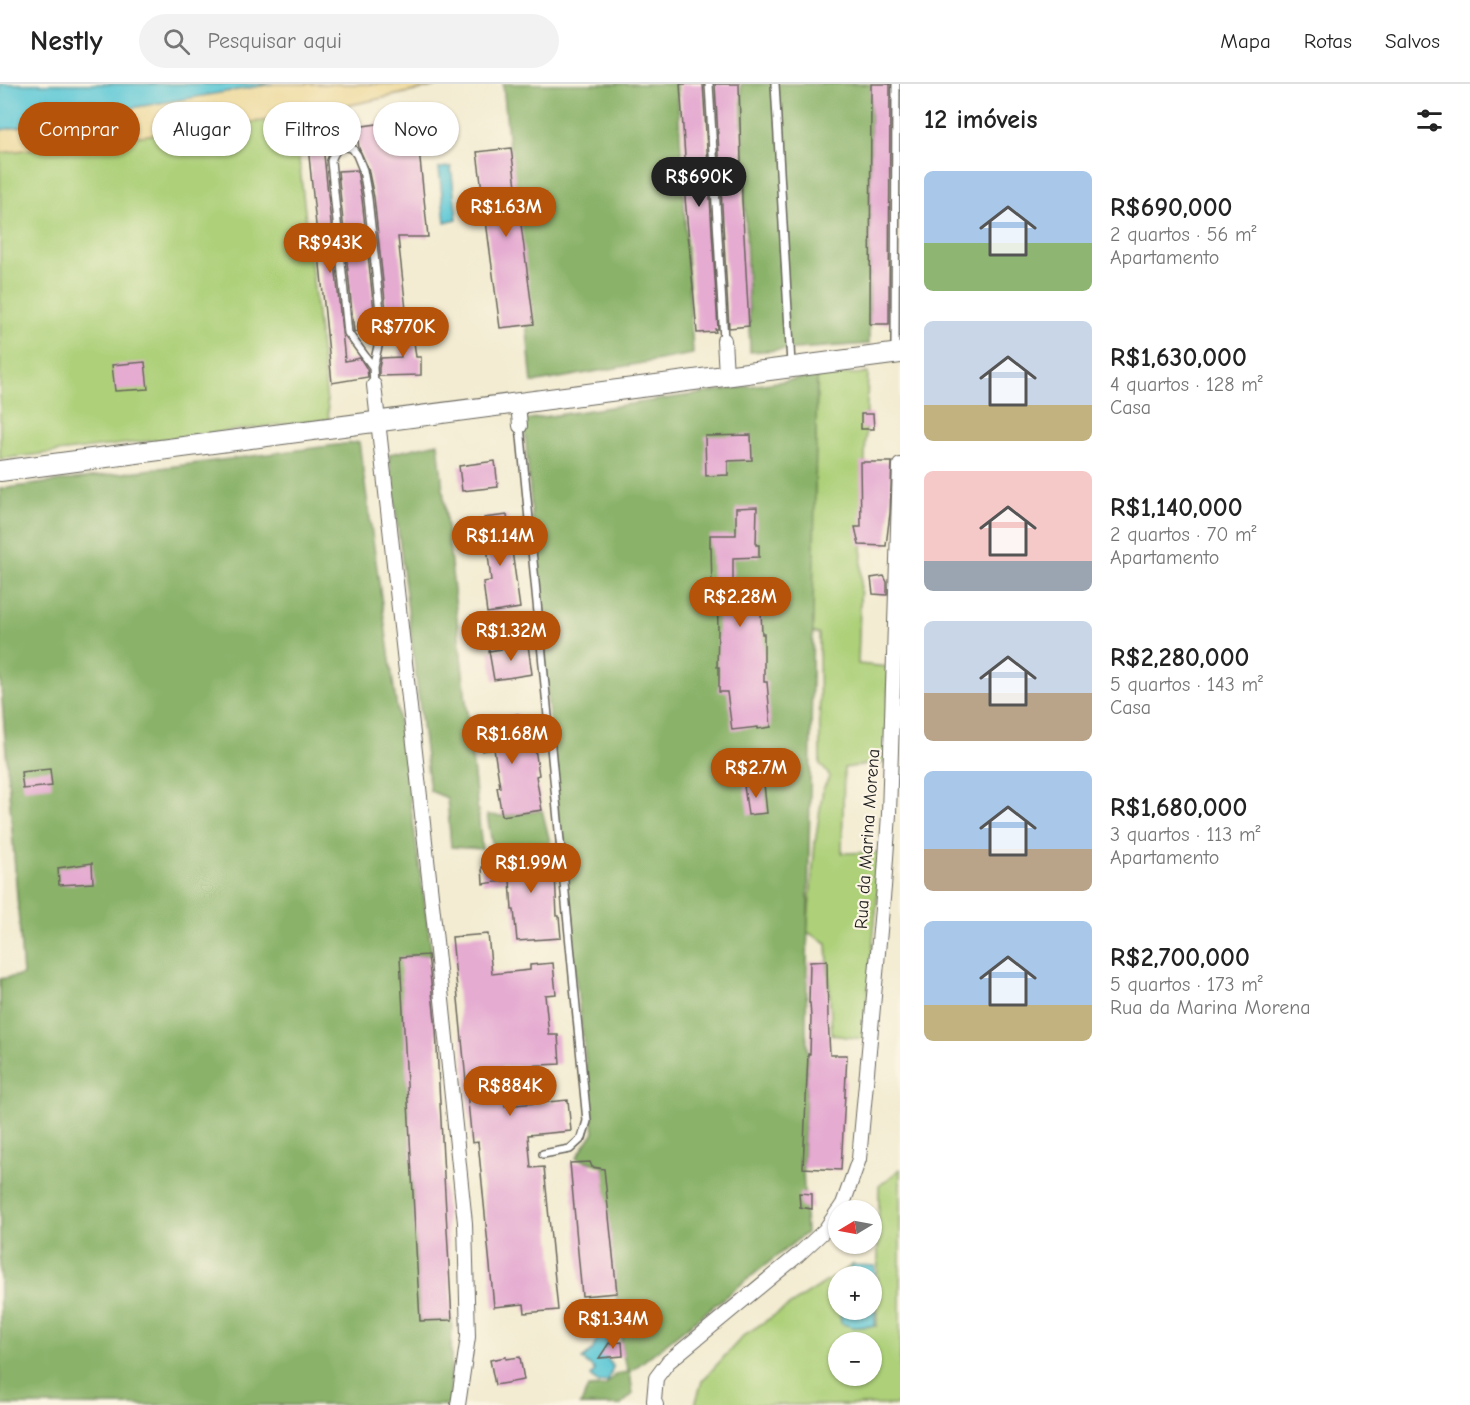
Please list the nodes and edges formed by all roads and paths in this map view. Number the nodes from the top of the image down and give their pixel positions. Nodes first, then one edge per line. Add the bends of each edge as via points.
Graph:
1 (710, 84) edge
2 (775, 84) edge
3 (896, 84) edge
4 (724, 340) joint
5 (898, 353) edge
6 (791, 366) junction
7 (373, 367) junction
8 (726, 375) junction
9 (374, 386) joint
10 (518, 403) junction
11 (377, 421) junction
12 (520, 426) joint
13 (900, 465) edge
14 (0, 471) edge
15 (543, 1154) dead end
16 (844, 1200) edge
17 (828, 1226) edge
18 (458, 1405) edge
19 (656, 1405) edge

1 - 4 lane
2 - 6 lane
3 - 5 lane
4 - 8 street
5 - 6 main road
6 - 8 main road
7 - 7 lane via 348,333 331,161 334,152 346,146 357,155 368,198 382,330
7 - 9 lane
8 - 10 main road
9 - 11 street
10 - 11 main road
10 - 12 street
11 - 14 main road
11 - 18 street via 465,1223 468,1336
12 - 15 lane via 587,1121 582,1138 570,1149
13 - 16 street, Rua da Marina Morena via 884,887 859,1159
17 - 19 street, Rua da Marina Morena via 798,1256 668,1362 656,1378

